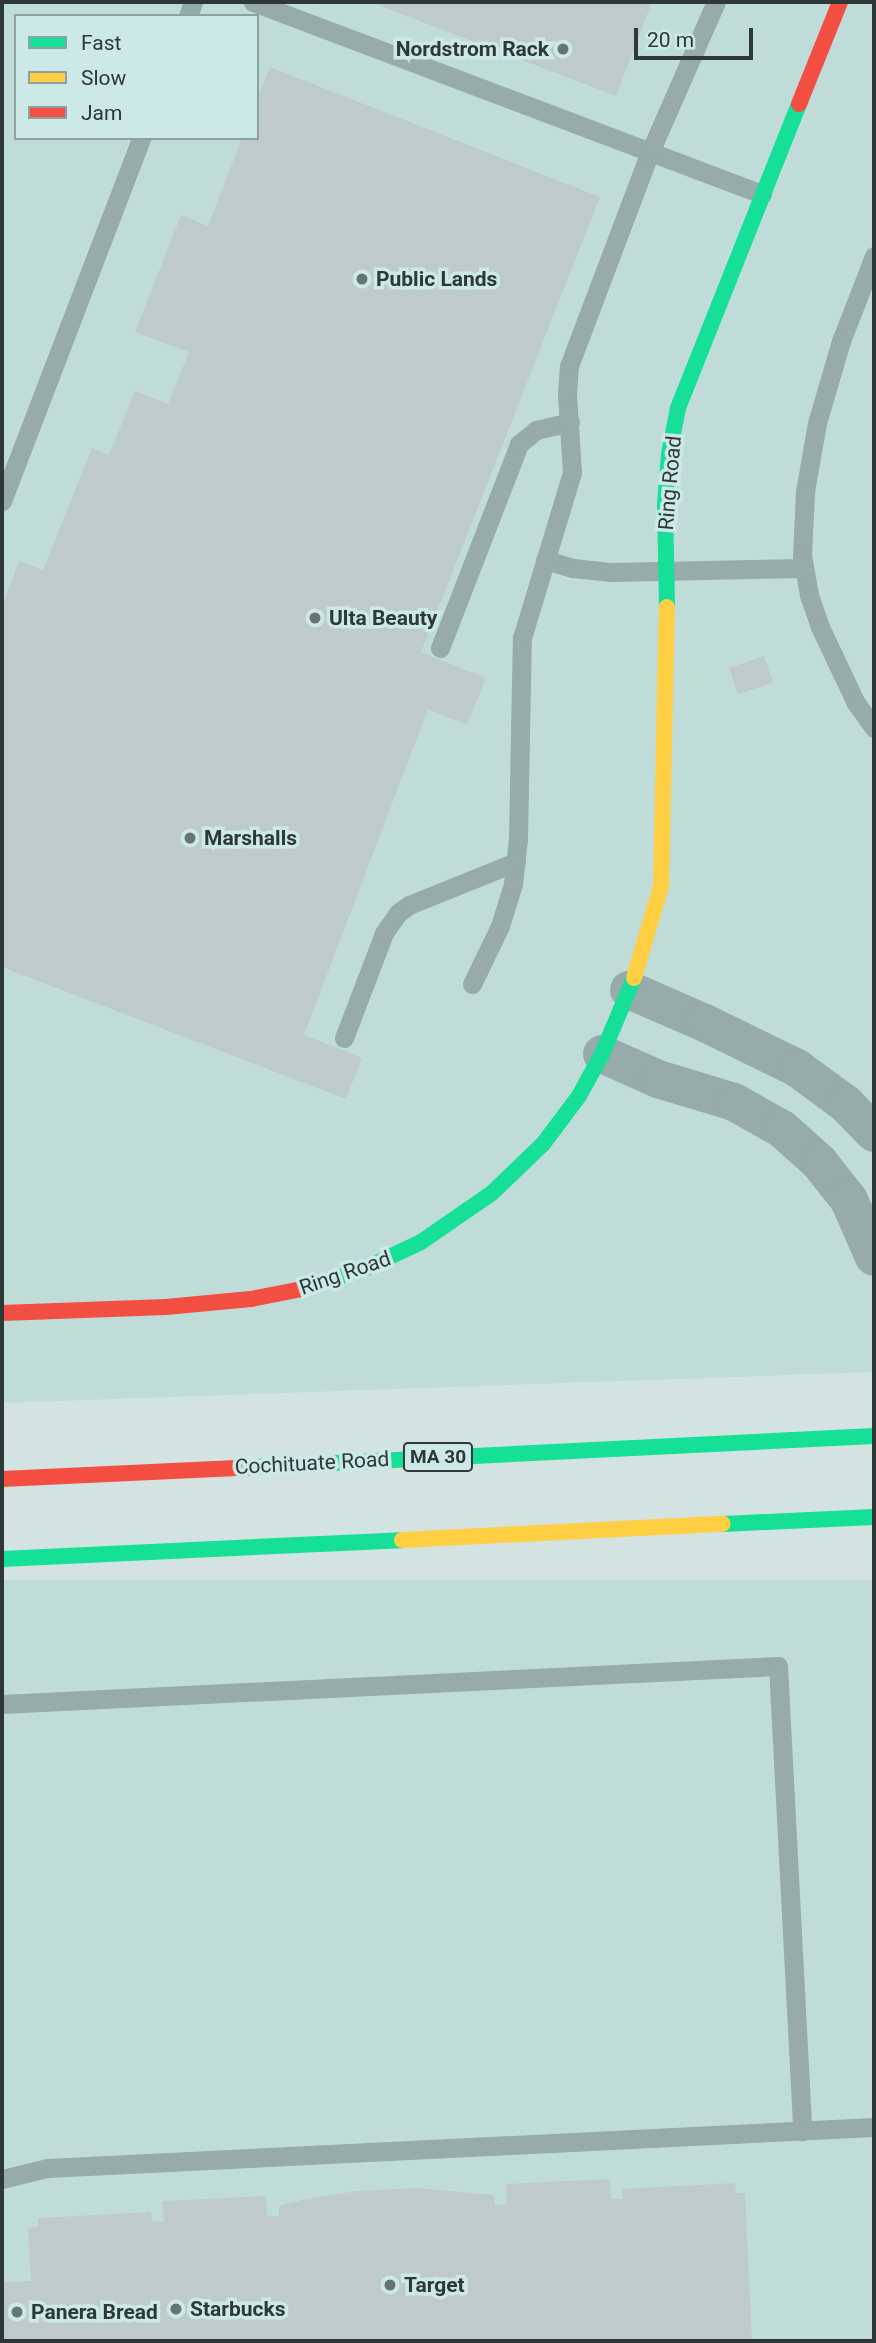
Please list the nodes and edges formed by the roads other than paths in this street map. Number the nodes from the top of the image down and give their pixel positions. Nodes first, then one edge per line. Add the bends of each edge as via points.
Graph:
1 (253, 2) edge
2 (716, 2) edge
3 (840, 2) edge
4 (140, 140) edge
5 (650, 152) junction
6 (762, 194) junction
7 (874, 256) edge
8 (570, 422) junction
9 (2, 501) edge
10 (545, 560) junction
11 (804, 568) junction
12 (666, 572) junction
13 (440, 648) dead end
14 (874, 727) edge
15 (516, 862) junction
16 (472, 984) dead end
17 (629, 990) junction
18 (344, 1038) dead end
19 (602, 1054) junction
20 (874, 1133) edge
21 (874, 1258) edge
22 (2, 1313) edge
23 (874, 1436) edge
24 (2, 1479) edge
25 (874, 1517) edge
26 (2, 1559) edge
27 (2, 1704) edge
28 (874, 2127) edge
29 (802, 2131) junction
30 (2, 2179) edge

1 - 5 lane
2 - 5 lane
3 - 6 street, Ring Road
4 - 9 lane
5 - 6 lane
5 - 8 lane via 573,353 567,381
6 - 12 street, Ring Road via 678,408 666,481
7 - 11 lane via 841,341 817,423 805,492
8 - 10 lane via 572,472
8 - 13 lane via 536,430 519,444
10 - 12 lane via 592,571
10 - 15 lane via 522,638
11 - 12 lane
11 - 14 lane via 820,627 856,703
12 - 17 street, Ring Road via 662,886
15 - 16 lane via 508,905
15 - 18 lane via 398,913 384,933
17 - 19 street, Ring Road
17 - 20 street via 797,1068 824,1085
19 - 21 street via 658,1079 734,1102 782,1129 820,1162 849,1200
19 - 22 street, Ring Road via 579,1097 544,1144 470,1209 394,1257 338,1279 251,1299
23 - 24 street, Cochituate Road / MA 30
25 - 26 street
27 - 29 lane via 778,1666
28 - 29 lane
29 - 30 lane via 47,2168

